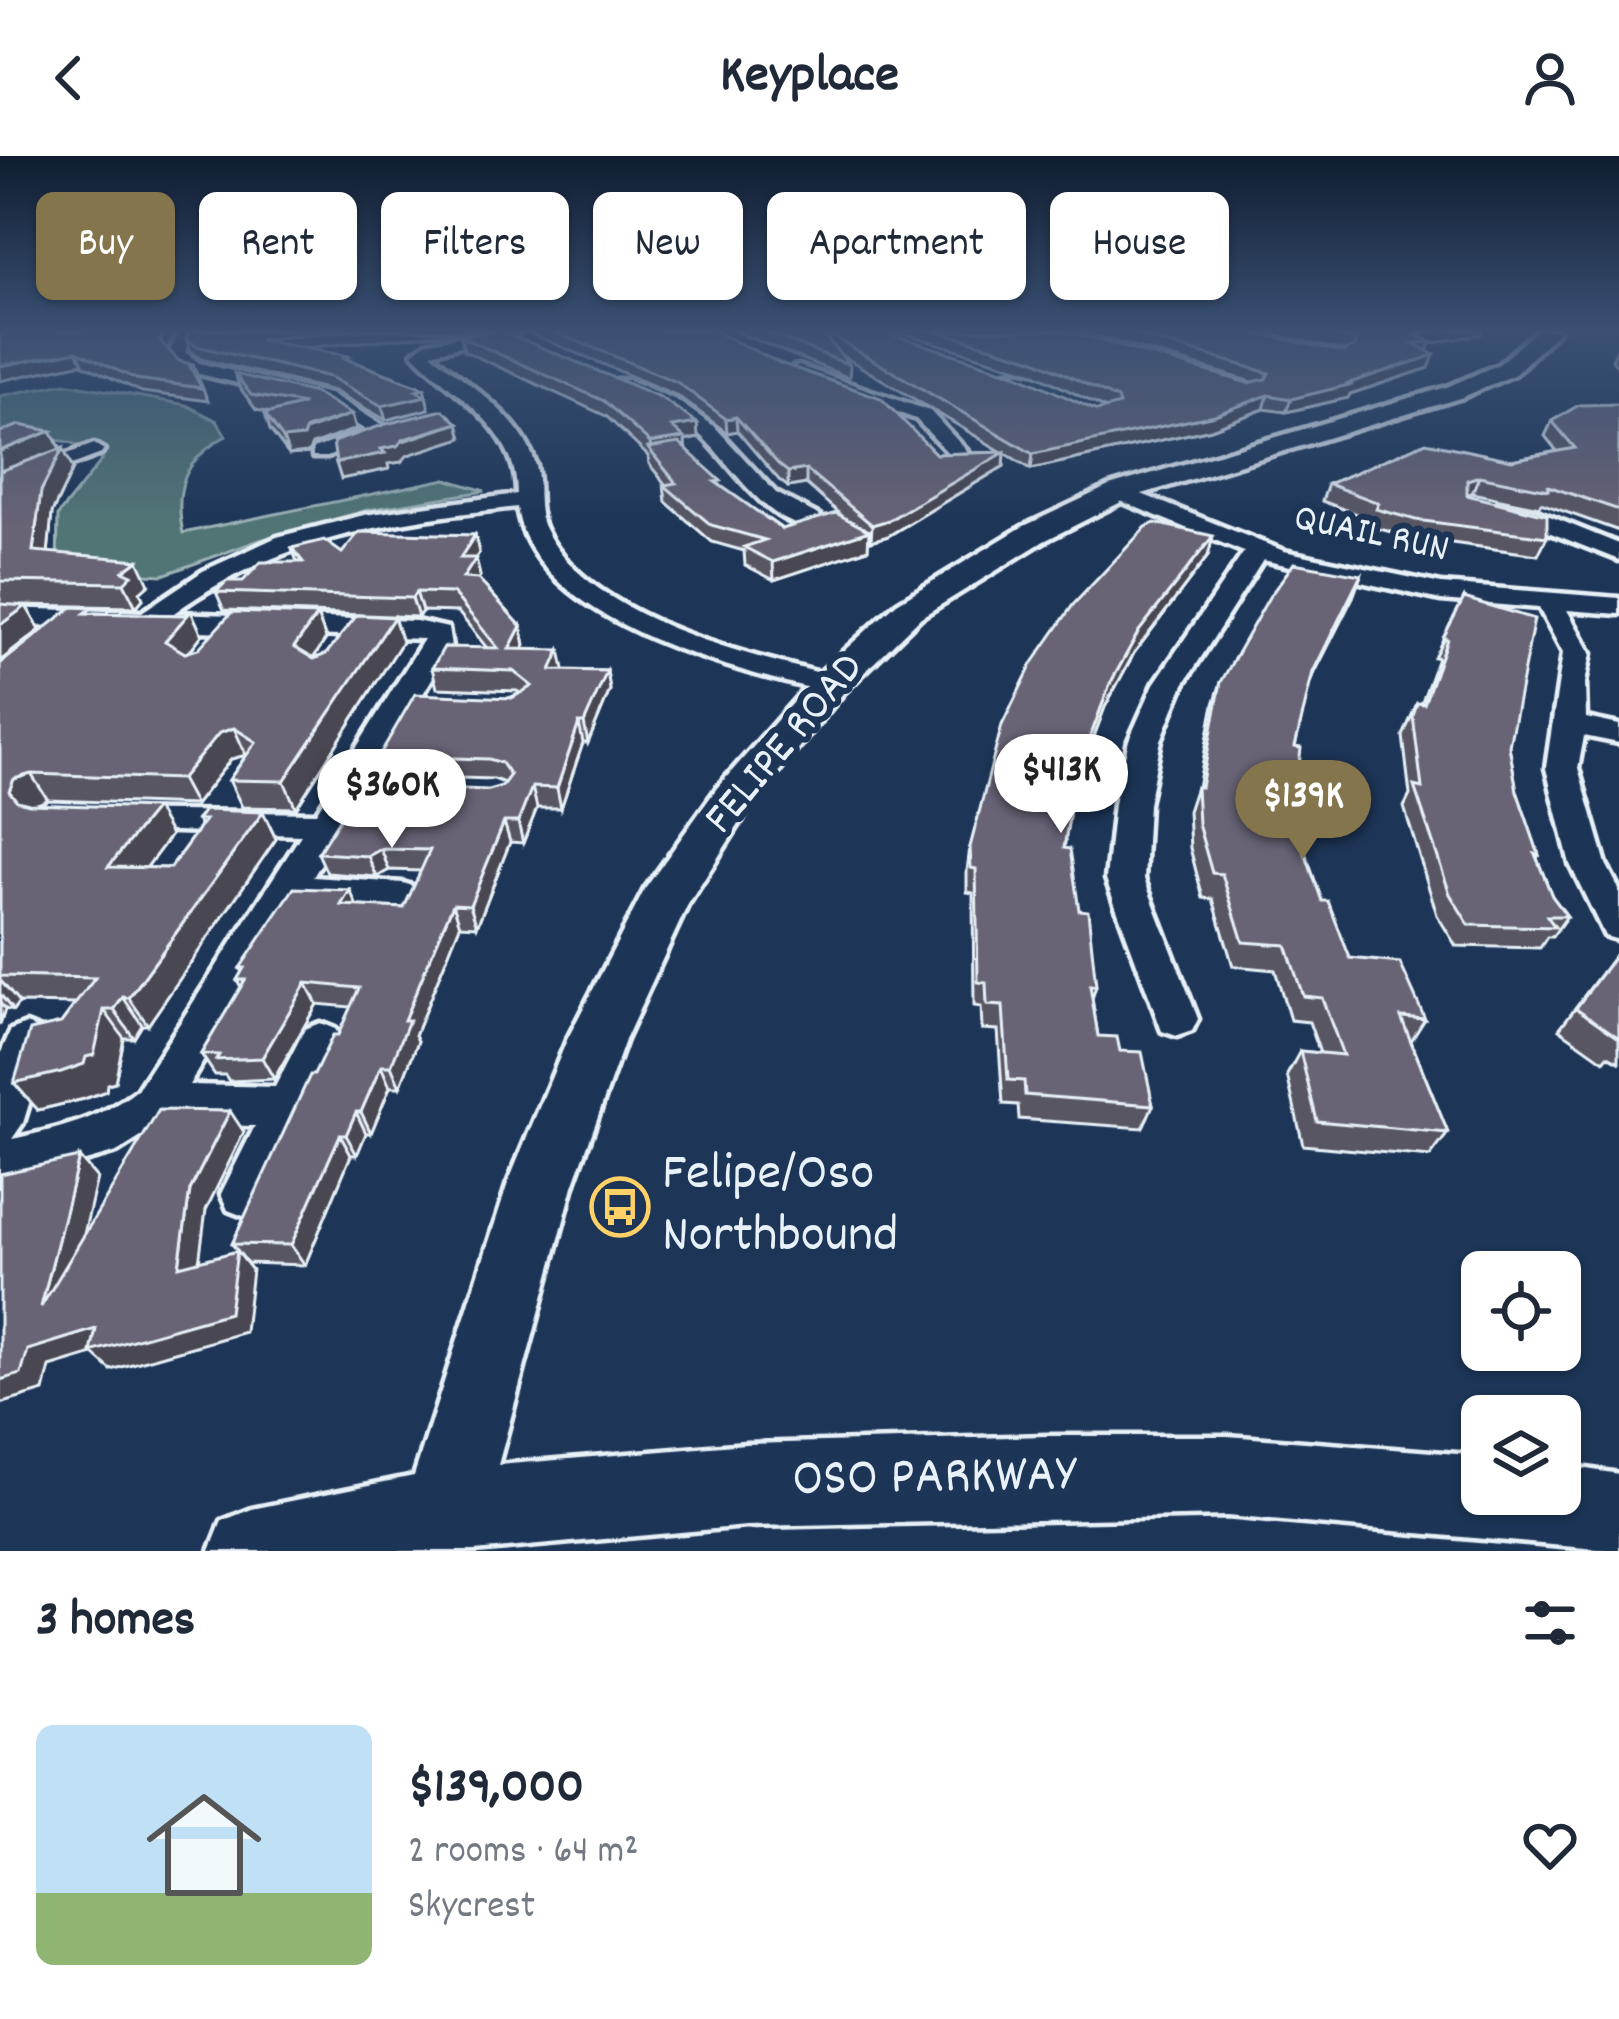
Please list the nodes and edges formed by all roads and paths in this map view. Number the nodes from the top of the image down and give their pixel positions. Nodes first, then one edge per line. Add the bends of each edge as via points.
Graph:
1 (310, 395) edge
2 (459, 395) edge
3 (648, 395) edge
4 (866, 395) edge
5 (1061, 395) edge
6 (1444, 395) edge
7 (1103, 417) edge
8 (94, 450) dead end
9 (320, 453) dead end
10 (959, 453) edge
11 (0, 486) edge
12 (1119, 492) junction
13 (524, 500) junction
14 (1471, 504) edge
15 (812, 521) edge
16 (1258, 549) junction
17 (1619, 554) edge
18 (1550, 603) junction
19 (1619, 606) edge
20 (0, 616) edge
21 (74, 621) junction
22 (152, 624) junction
23 (44, 645) edge
24 (830, 684) junction
25 (405, 700) junction
26 (450, 701) edge
27 (1571, 724) junction
28 (1619, 734) edge
29 (234, 786) edge
30 (349, 790) junction
31 (391, 792) edge
32 (70, 817) edge
33 (208, 820) junction
34 (328, 825) junction
35 (180, 857) edge
36 (288, 888) junction
37 (403, 896) edge
38 (1619, 926) edge
39 (1177, 1019) dead end
40 (320, 1041) dead end
41 (26, 1042) edge
42 (153, 1103) junction
43 (288, 1107) junction
44 (0, 1124) edge
45 (0, 1163) edge
46 (246, 1194) dead end
47 (1619, 1515) edge
48 (438, 1531) edge
49 (252, 1551) edge

1 - 9 street via 392,428
2 - 13 street via 520,448
3 - 15 street via 708,431 768,497
4 - 10 street via 923,415
5 - 7 street
6 - 12 main road, FELIPE ROAD
8 - 11 street
12 - 16 street, QUAIL RUN
12 - 24 main road, FELIPE ROAD via 909,610
13 - 22 street via 377,520 266,554
13 - 24 street via 551,556 638,621
14 - 17 street via 1529,516
16 - 18 street, QUAIL RUN via 1441,592
16 - 39 street via 1169,684 1131,804 1125,879
18 - 19 street, QUAIL RUN
18 - 27 street via 1576,653
20 - 21 street
21 - 22 street
21 - 23 street
22 - 25 street via 219,639 438,634
24 - 48 main road, FELIPE ROAD via 733,798 663,902 596,1040 540,1186
25 - 26 street
25 - 30 street
27 - 28 street
27 - 38 street via 1562,768 1588,864
29 - 33 street
30 - 31 street
30 - 34 street
32 - 33 street
33 - 34 street
33 - 35 street
34 - 36 street
36 - 37 street
36 - 42 street
40 - 43 street
41 - 44 street
42 - 43 street
42 - 45 street via 91,1143
43 - 46 street
47 - 48 main road, OSO PARKWAY via 1227,1476 746,1484
48 - 49 main road, OSO PARKWAY

